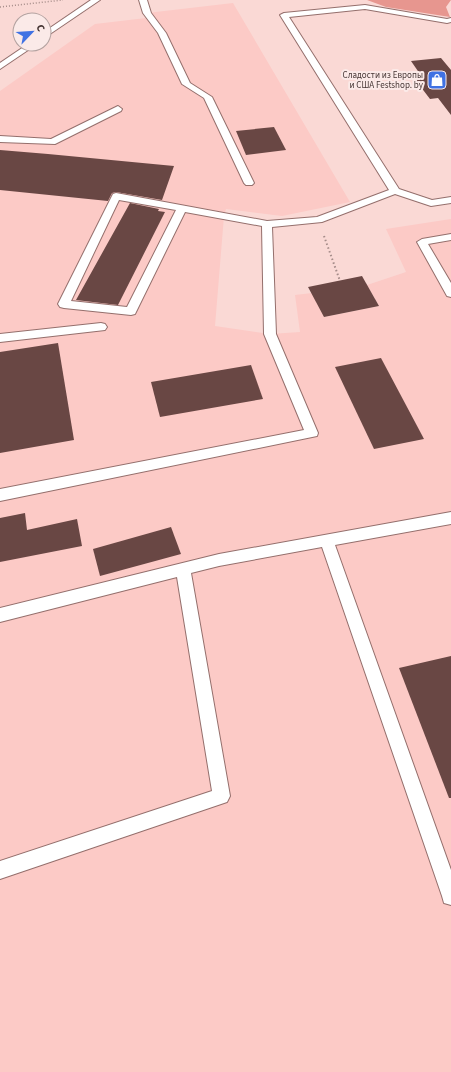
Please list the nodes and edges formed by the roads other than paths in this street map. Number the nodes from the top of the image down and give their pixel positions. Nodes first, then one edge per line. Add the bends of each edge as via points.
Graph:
1 (96, 0) edge
2 (143, 0) edge
3 (451, 20) edge
4 (52, 30) edge
5 (22, 52) edge
6 (0, 67) edge
7 (118, 108) dead end
8 (0, 139) edge
9 (249, 183) dead end
10 (395, 191) junction
11 (451, 200) edge
12 (182, 208) junction
13 (267, 224) junction
14 (451, 237) edge
15 (451, 293) edge
16 (102, 327) dead end
17 (0, 338) edge
18 (0, 495) edge
19 (451, 518) edge
20 (327, 541) junction
21 (183, 569) junction
22 (0, 615) edge
23 (0, 870) edge
24 (451, 896) edge

1 - 4 lane
2 - 9 lane via 147,13 162,33 186,84 208,97
3 - 10 lane via 365,7 284,15
5 - 6 lane
7 - 8 lane via 52,142
10 - 11 lane via 431,203
10 - 13 lane via 318,220
12 - 12 lane via 116,196 64,304 131,311
12 - 13 lane
13 - 18 lane via 270,334 312,433
14 - 15 lane via 422,242
16 - 17 lane
19 - 20 lane
20 - 21 lane
20 - 24 lane
21 - 22 lane
21 - 23 lane via 221,796

